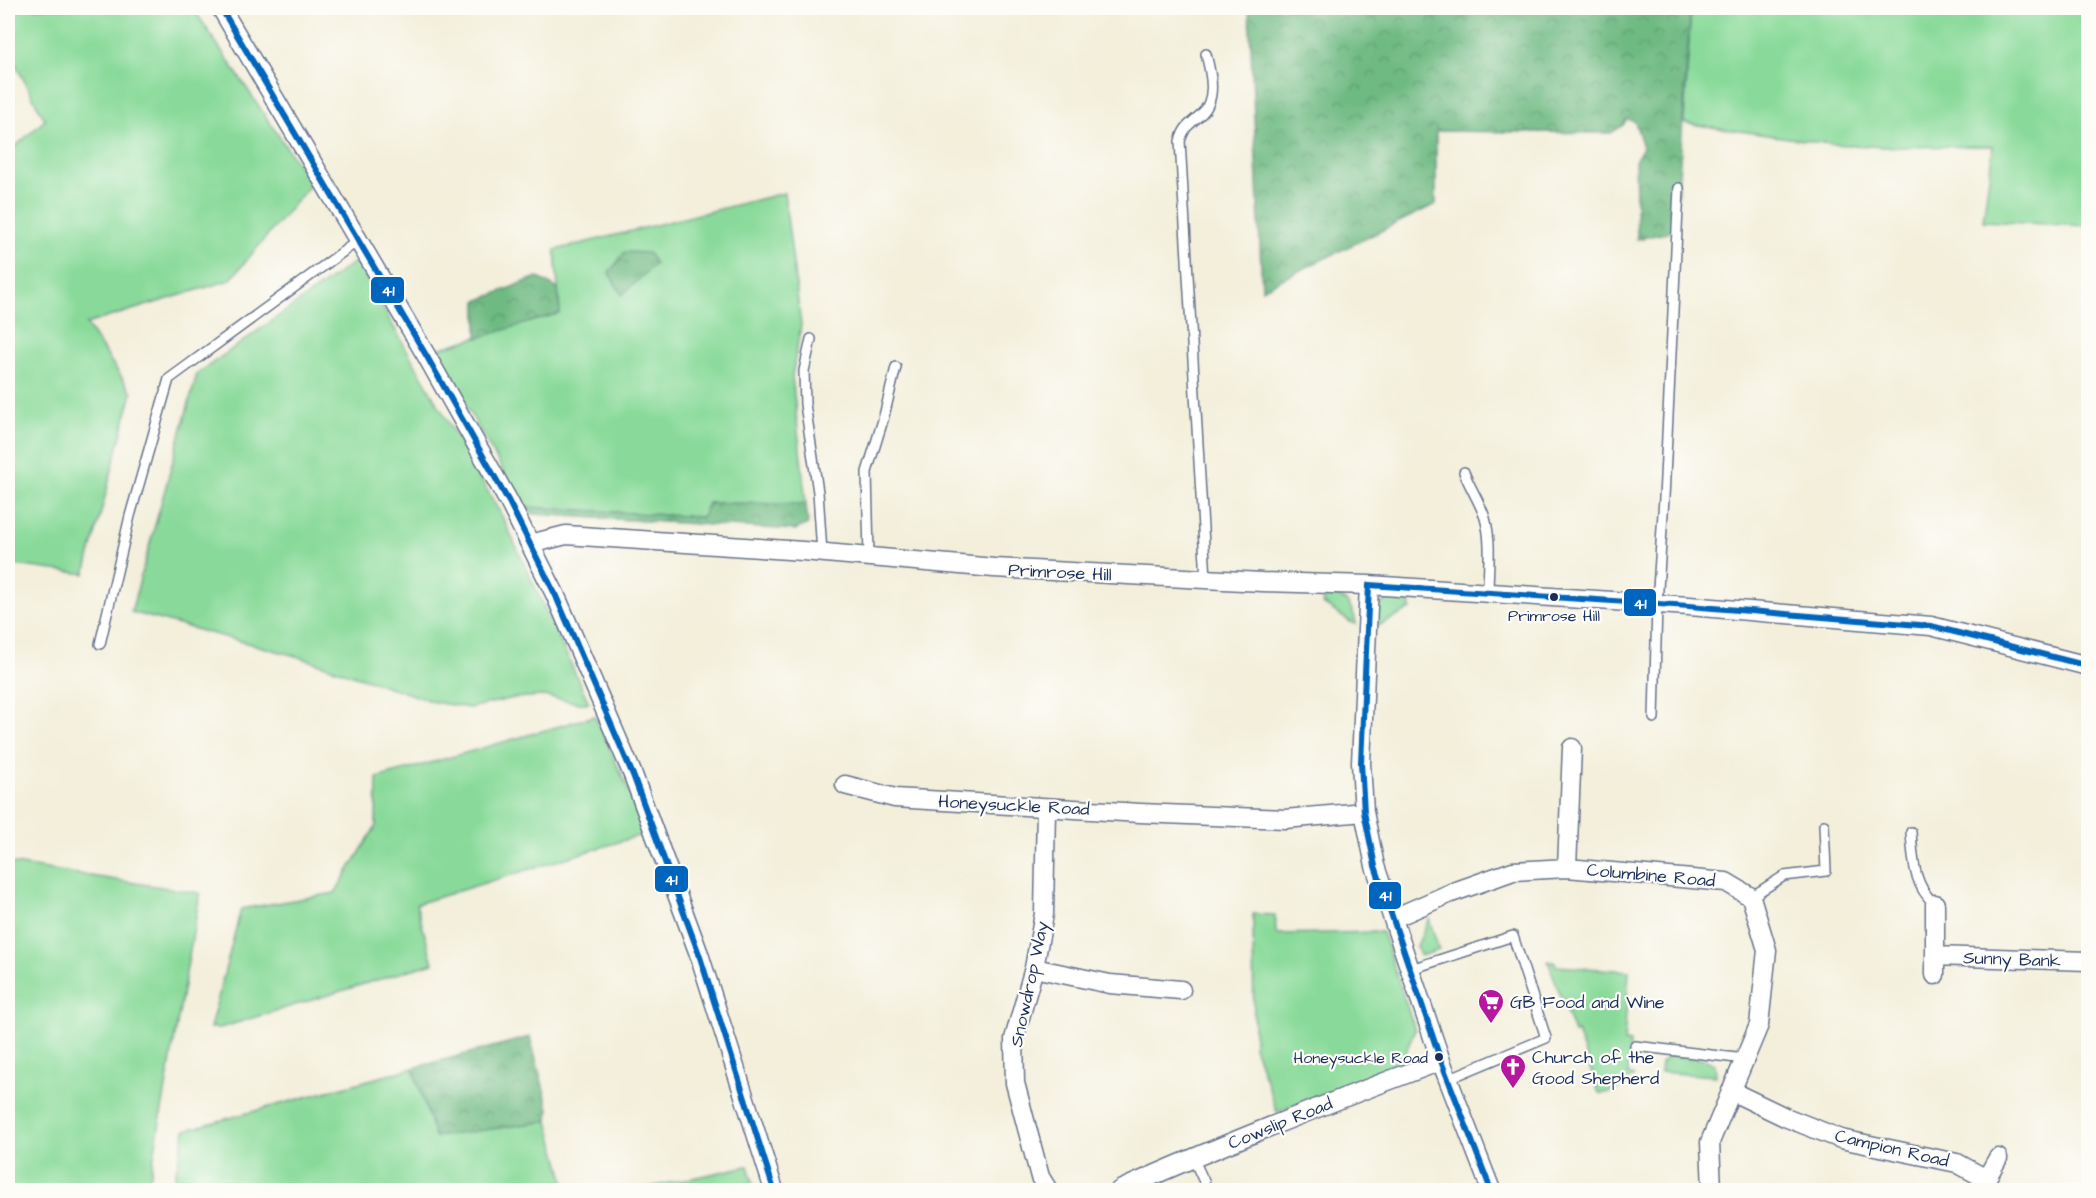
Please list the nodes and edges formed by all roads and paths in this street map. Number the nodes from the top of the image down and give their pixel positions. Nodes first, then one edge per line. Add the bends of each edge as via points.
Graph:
1 (221, 8) edge
2 (1206, 54) dead end
3 (1679, 188) dead end
4 (359, 240) junction
5 (811, 339) dead end
6 (896, 367) dead end
7 (1464, 472) dead end
8 (530, 544) junction
9 (822, 553) junction
10 (869, 557) junction
11 (1206, 579) junction
12 (1369, 585) junction
13 (1488, 593) junction
14 (1657, 604) junction
15 (100, 644) dead end
16 (2088, 666) edge
17 (1654, 718) dead end
18 (1572, 748) dead end
19 (845, 785) dead end
20 (1046, 807) junction
21 (1364, 812) junction
22 (1824, 825) dead end
23 (1911, 832) dead end
24 (1567, 868) junction
25 (1751, 897) junction
26 (1935, 904) joint
27 (1394, 918) junction
28 (1935, 956) junction
29 (2088, 961) edge
30 (1034, 968) junction
31 (1411, 969) junction
32 (1935, 975) dead end
33 (1180, 990) dead end
34 (1635, 1046) dead end
35 (1745, 1059) junction
36 (1441, 1061) junction
37 (1448, 1079) junction
38 (1731, 1091) junction
39 (1193, 1158) junction
40 (1998, 1158) dead end
41 (1983, 1185) edge
42 (774, 1191) edge
43 (1048, 1191) edge
44 (1120, 1191) edge
45 (1208, 1191) edge
46 (1491, 1191) edge
47 (1712, 1191) edge

1 - 4 street
2 - 11 lane via 1212,84 1207,108 1184,128 1180,141
3 - 14 lane
4 - 8 street
4 - 15 lane via 169,379 130,516
5 - 9 lane via 804,371 805,404
6 - 10 lane via 867,472
7 - 13 lane via 1486,520
8 - 9 street, Primrose Hill via 566,536
8 - 42 street via 633,775 699,954
9 - 10 street, Primrose Hill
10 - 11 street, Primrose Hill
11 - 12 street, Primrose Hill
12 - 13 street, Primrose Hill
12 - 21 street via 1360,763
13 - 14 street, Primrose Hill
14 - 16 street, Primrose Hill via 1931,626
14 - 17 lane
18 - 24 street
19 - 20 street, Honeysuckle Road via 895,798
20 - 21 street, Honeysuckle Road via 1285,819
20 - 30 street, Snowdrop Way via 1044,914
21 - 27 street via 1376,866
22 - 25 lane via 1826,871 1784,876
23 - 26 lane via 1916,875 1924,893
24 - 25 street, Columbine Road via 1726,882
24 - 27 street, Columbine Road via 1513,871
25 - 35 street via 1767,950 1759,1025
26 - 28 street
27 - 31 street
28 - 29 street, Sunny Bank
28 - 32 street
30 - 33 street via 1110,984
30 - 43 street, Snowdrop Way via 1014,1039 1015,1083 1040,1177
31 - 36 street
31 - 37 lane via 1514,936 1546,1038
34 - 35 lane
35 - 38 street
36 - 37 street
36 - 39 street, Cowslip Road
37 - 46 street
38 - 41 street, Campion Road via 1840,1139 1958,1163
38 - 47 street via 1710,1142
39 - 44 street, Cowslip Road
39 - 45 lane
40 - 41 street, Campion Road

